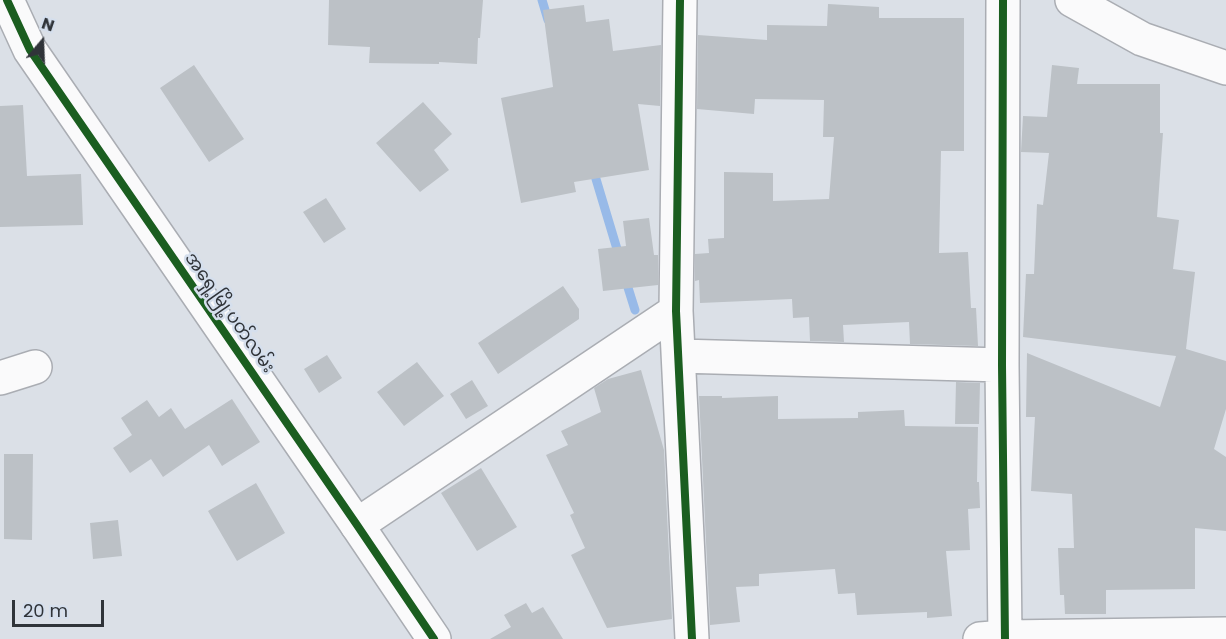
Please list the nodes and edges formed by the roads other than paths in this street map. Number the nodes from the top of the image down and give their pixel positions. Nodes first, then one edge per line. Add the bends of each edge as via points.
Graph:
1 (7, 0) edge
2 (680, 0) edge
3 (1003, 0) edge
4 (1072, 0) edge
5 (1226, 68) edge
6 (676, 310) junction
7 (679, 356) junction
8 (1002, 365) junction
9 (35, 367) dead end
10 (0, 378) edge
11 (357, 525) junction
12 (1226, 634) edge
13 (996, 638) edge
14 (434, 639) edge
15 (692, 639) edge

1 - 11 street, အရှေ့မြို့ပတ်လမ်း via 30,50
2 - 6 street
3 - 8 street
4 - 5 street via 1142,39
6 - 7 street
6 - 11 street
7 - 8 street
7 - 15 street
8 - 13 street
9 - 10 street
11 - 14 street, အရှေ့မြို့ပတ်လမ်း
12 - 13 street

